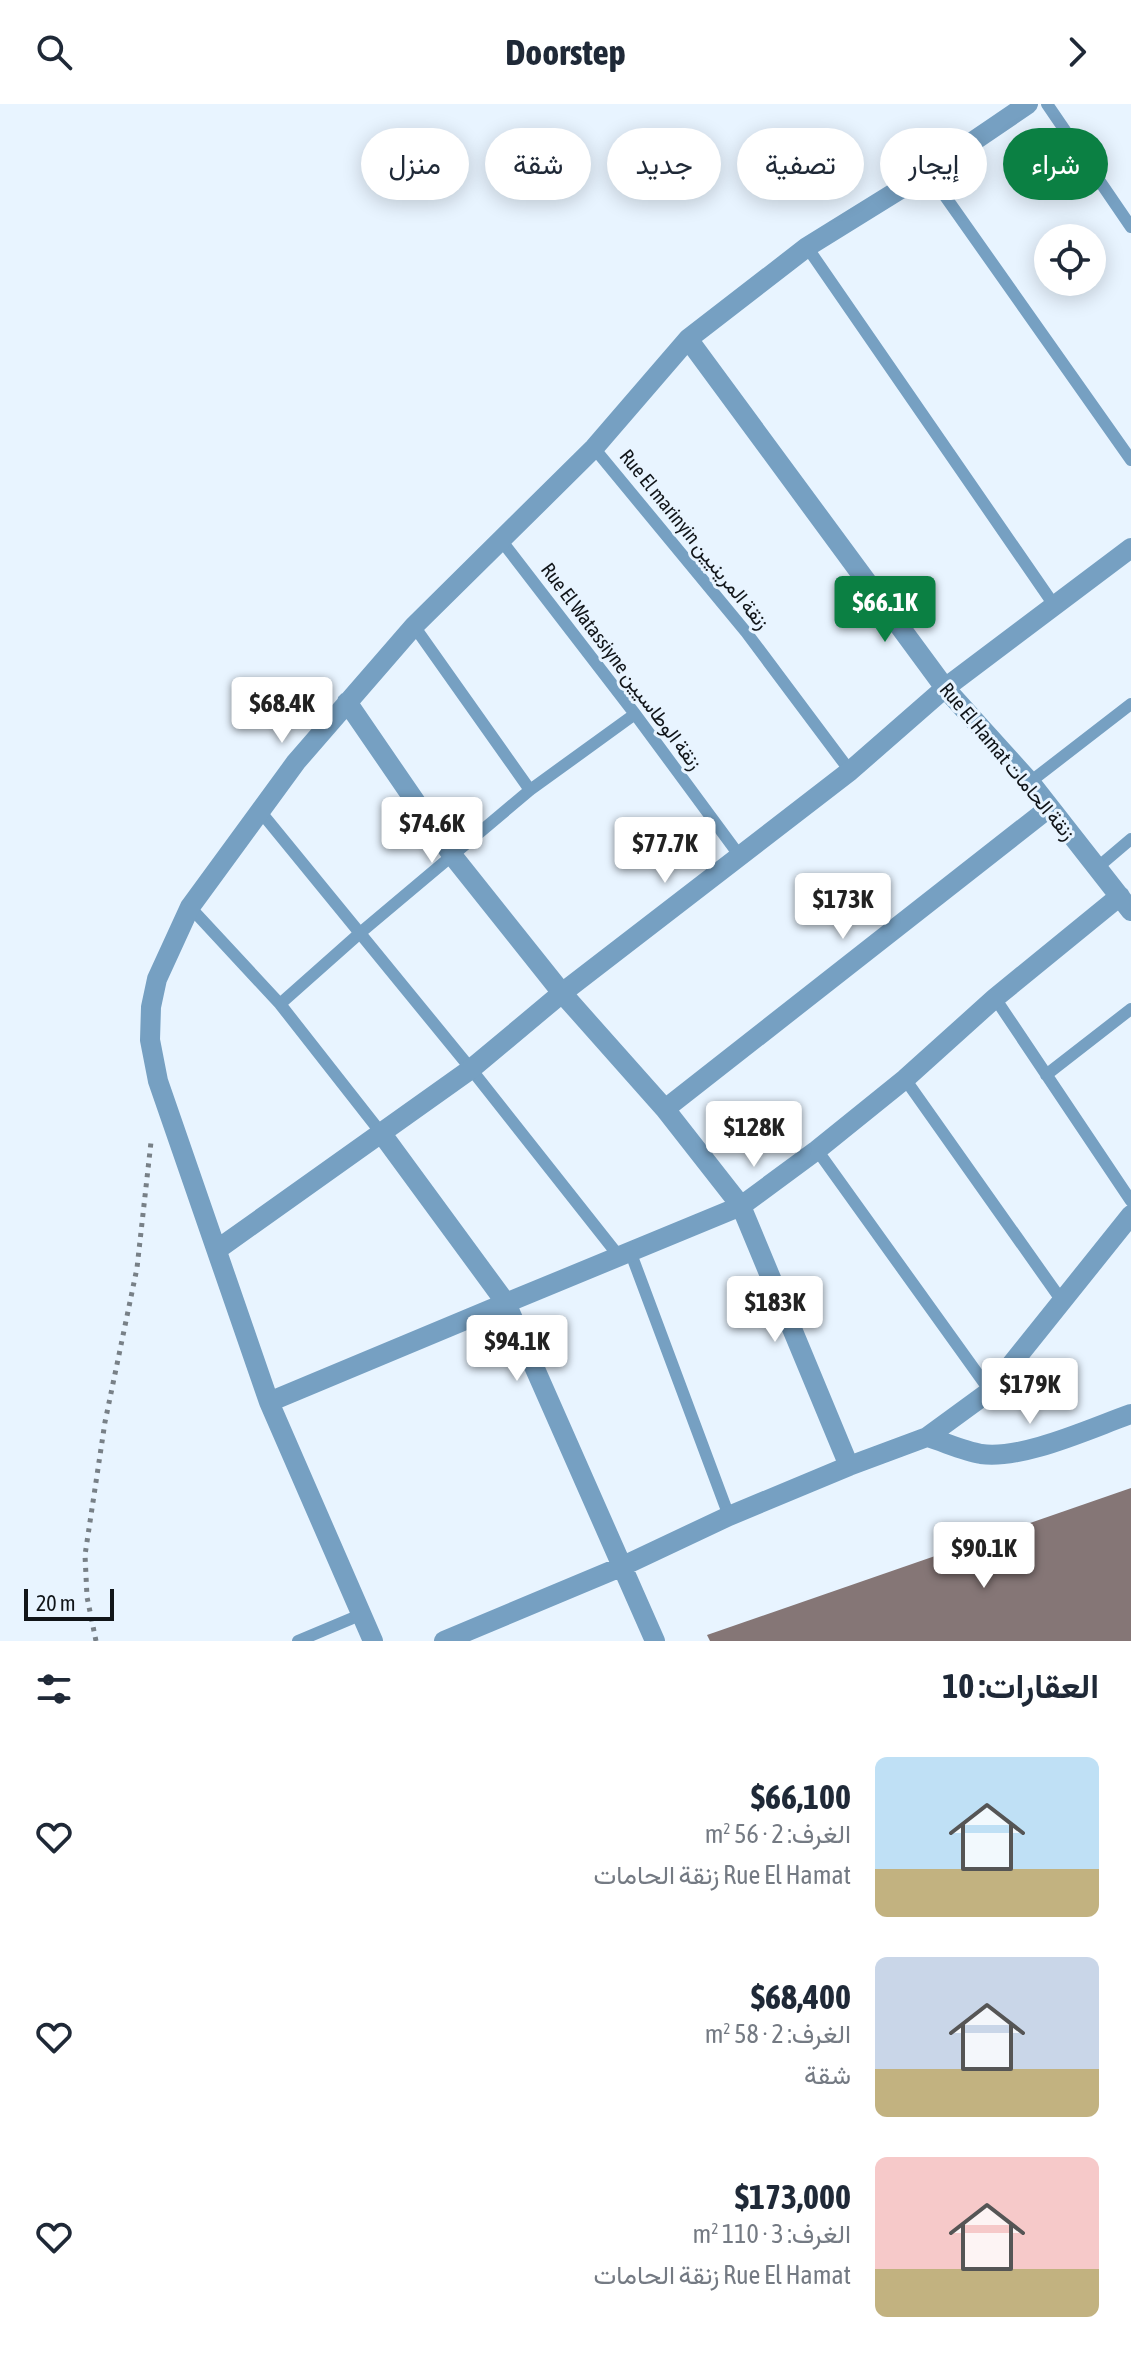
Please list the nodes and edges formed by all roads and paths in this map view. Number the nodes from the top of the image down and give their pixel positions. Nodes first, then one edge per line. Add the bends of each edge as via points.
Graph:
1 (1028, 104) edge
2 (1047, 104) edge
3 (987, 132) edge
4 (883, 200) edge
5 (948, 200) edge
6 (1131, 227) edge
7 (807, 247) junction
8 (688, 339) junction
9 (594, 448) junction
10 (1131, 460) edge
11 (501, 540) junction
12 (1131, 548) edge
13 (1054, 605) junction
14 (414, 626) junction
15 (945, 688) junction
16 (347, 702) junction
17 (1131, 704) edge
18 (635, 714) junction
19 (850, 771) junction
20 (1030, 782) junction
21 (530, 790) junction
22 (1049, 808) junction
23 (260, 811) junction
24 (1131, 839) edge
25 (452, 855) junction
26 (739, 855) junction
27 (1098, 867) junction
28 (1125, 903) edge
29 (190, 907) junction
30 (360, 933) junction
31 (562, 993) junction
32 (995, 998) junction
33 (280, 1004) junction
34 (1131, 1009) edge
35 (471, 1069) junction
36 (1046, 1075) junction
37 (905, 1079) junction
38 (665, 1109) junction
39 (153, 1128) dead end
40 (382, 1134) junction
41 (817, 1150) junction
42 (1131, 1201) edge
43 (741, 1206) junction
44 (1131, 1215) edge
45 (218, 1249) junction
46 (624, 1253) junction
47 (1062, 1301) junction
48 (506, 1303) junction
49 (990, 1391) junction
50 (269, 1402) junction
51 (1131, 1414) edge
52 (927, 1437) junction
53 (849, 1466) junction
54 (729, 1516) junction
55 (623, 1566) junction
56 (360, 1615) junction
57 (96, 1641) edge
58 (298, 1641) edge
59 (373, 1641) edge
60 (444, 1641) edge
61 (655, 1641) edge

1 - 3 street
2 - 6 lane
4 - 7 street
5 - 10 lane
7 - 8 street
7 - 13 lane
8 - 9 street
8 - 15 street, Rue El Hamat زنقة الحامات
9 - 11 street
9 - 19 lane, Rue El marinyin زنقة المرينيين via 746,632
11 - 14 street
11 - 18 lane, Rue El Watassiyne زنقة الوطاسيين
12 - 13 street
13 - 15 street
14 - 16 street
14 - 21 lane
15 - 19 street
15 - 20 street, Rue El Hamat زنقة الحامات
16 - 23 street
16 - 25 street
17 - 20 lane
18 - 21 lane
18 - 26 lane, Rue El Watassiyne زنقة الوطاسيين
19 - 26 street
20 - 22 street, Rue El Hamat زنقة الحامات
21 - 25 lane
22 - 27 street, Rue El Hamat زنقة الحامات
22 - 38 street
23 - 29 street
23 - 30 lane
24 - 27 lane
25 - 30 lane
25 - 31 street
26 - 31 street
27 - 28 street, Rue El Hamat زنقة الحامات
28 - 32 street
29 - 33 lane
29 - 45 street via 157,979 150,1040 158,1081
30 - 33 lane
30 - 35 lane
31 - 35 street
31 - 38 street
32 - 36 lane
32 - 37 street
33 - 40 lane
34 - 36 lane
35 - 40 street
35 - 46 lane
36 - 42 lane
37 - 41 street
37 - 47 lane
38 - 43 street
39 - 57 path via 137,1268 105,1422 85,1555
40 - 45 street
40 - 48 street
41 - 43 street
41 - 49 lane
43 - 46 street
43 - 53 street
44 - 47 street
45 - 50 street
46 - 48 street
46 - 54 lane
47 - 49 street
48 - 50 street
48 - 55 street
49 - 52 street
50 - 56 street
51 - 52 street via 1006,1452 981,1454
52 - 53 street
53 - 54 street
54 - 55 street
55 - 60 street
55 - 61 street
56 - 58 lane
56 - 59 street

